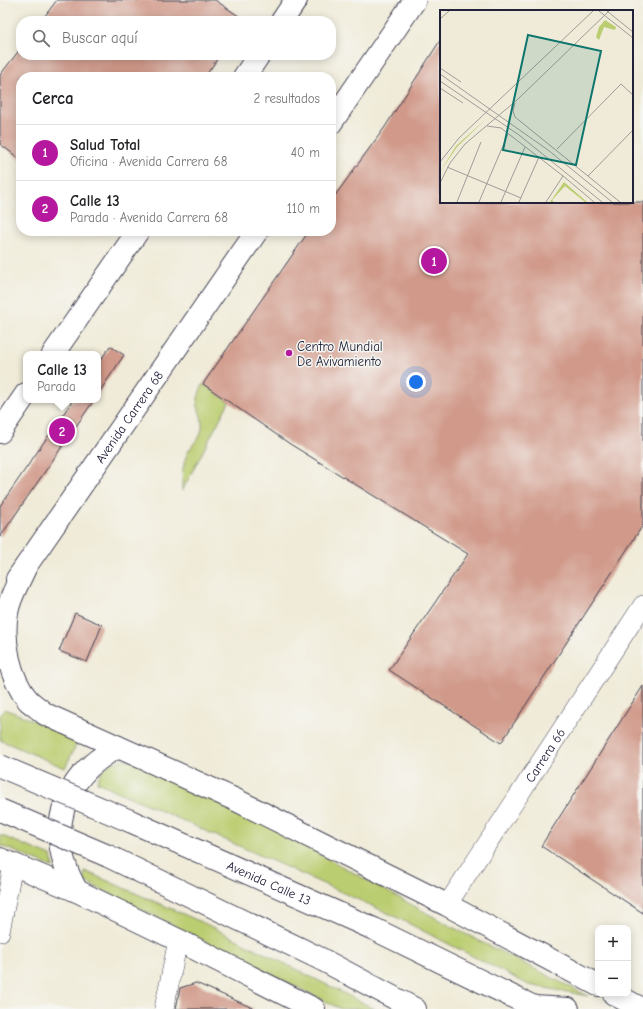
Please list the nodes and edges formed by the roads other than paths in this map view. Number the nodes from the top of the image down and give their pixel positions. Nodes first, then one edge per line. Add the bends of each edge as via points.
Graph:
1 (296, 0) edge
2 (415, 0) edge
3 (285, 16) edge
4 (256, 60) edge
5 (247, 72) edge
6 (336, 116) edge
7 (135, 236) edge
8 (254, 236) edge
9 (56, 351) edge
10 (23, 398) edge
11 (0, 432) edge
12 (25, 568) junction
13 (0, 602) edge
14 (643, 605) edge
15 (118, 747) junction
16 (0, 766) edge
17 (0, 810) edge
18 (6, 862) edge
19 (76, 892) junction
20 (447, 905) junction
21 (0, 932) edge
22 (178, 940) junction
23 (595, 983) edge
24 (620, 997) edge
25 (312, 1008) edge
26 (536, 1008) edge
27 (164, 1009) edge
28 (415, 1009) edge
29 (568, 1009) edge
30 (642, 1009) edge

1 - 3 main road
2 - 6 main road
4 - 5 main road
7 - 9 main road
8 - 12 main road, Avenida Carrera 68
10 - 11 main road
12 - 13 main road, Avenida Carrera 68
12 - 15 main road via 7,612 5,630 18,685 29,701 45,714
14 - 20 street, Carrera 66
15 - 19 main road via 93,762 84,772 71,790 63,810 59,838 61,852 64,866
15 - 20 main road via 236,800
16 - 26 main road, Avenida Calle 13, bridge via 374,929
17 - 28 main road, bridge via 108,856 321,959
18 - 19 main road
18 - 21 street
19 - 22 main road
20 - 23 main road
22 - 25 main road
22 - 27 street
24 - 30 main road
26 - 29 main road, Avenida Calle 13

